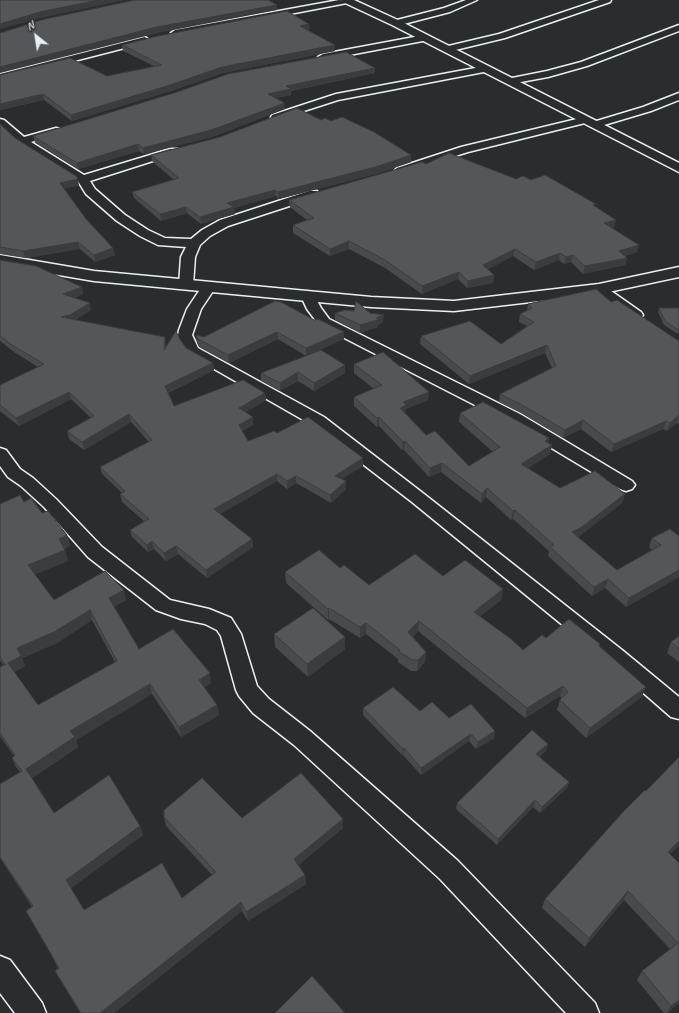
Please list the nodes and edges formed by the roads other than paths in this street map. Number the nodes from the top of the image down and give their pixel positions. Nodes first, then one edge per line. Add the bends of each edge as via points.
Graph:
1 (346, 0) edge
2 (473, 0) edge
3 (607, 0) edge
4 (396, 23) junction
5 (679, 28) edge
6 (165, 35) edge
7 (152, 38) edge
8 (425, 38) junction
9 (448, 49) junction
10 (312, 59) edge
11 (486, 69) junction
12 (0, 77) edge
13 (510, 81) junction
14 (679, 96) edge
15 (267, 120) edge
16 (0, 122) edge
17 (590, 122) junction
18 (65, 128) edge
19 (22, 141) junction
20 (182, 148) edge
21 (679, 168) edge
22 (391, 174) edge
23 (83, 179) junction
24 (326, 191) edge
25 (194, 243) junction
26 (0, 260) edge
27 (679, 272) edge
28 (186, 285) junction
29 (208, 288) junction
30 (599, 290) junction
31 (308, 296) junction
32 (648, 323) edge
33 (0, 454) edge
34 (626, 486) dead end
35 (679, 710) edge
36 (0, 970) edge
37 (32, 1013) edge
38 (585, 1013) edge

1 - 4 street
1 - 6 street
2 - 4 street via 447,10
3 - 9 street via 502,36
4 - 8 street
5 - 13 street via 584,64
7 - 12 street
8 - 9 street
8 - 10 street
9 - 11 street
11 - 13 street
11 - 15 street via 336,97
13 - 17 street
14 - 17 street via 647,109
16 - 19 street
17 - 21 street
17 - 22 street via 465,148
18 - 19 street
19 - 23 street
20 - 23 street
23 - 25 street via 90,191 144,234 162,242
24 - 25 street via 224,223
25 - 28 street via 188,258
26 - 28 street via 94,276
27 - 30 street
28 - 29 street
29 - 31 street
29 - 35 street via 194,309 186,330 187,340 193,351 318,421 418,498
30 - 31 street via 454,306 377,303
30 - 32 street
31 - 34 street via 324,322 514,418
33 - 38 street via 14,473 50,503 95,552 163,604 224,624 231,634 247,690 260,706 302,738 449,870
36 - 37 street

